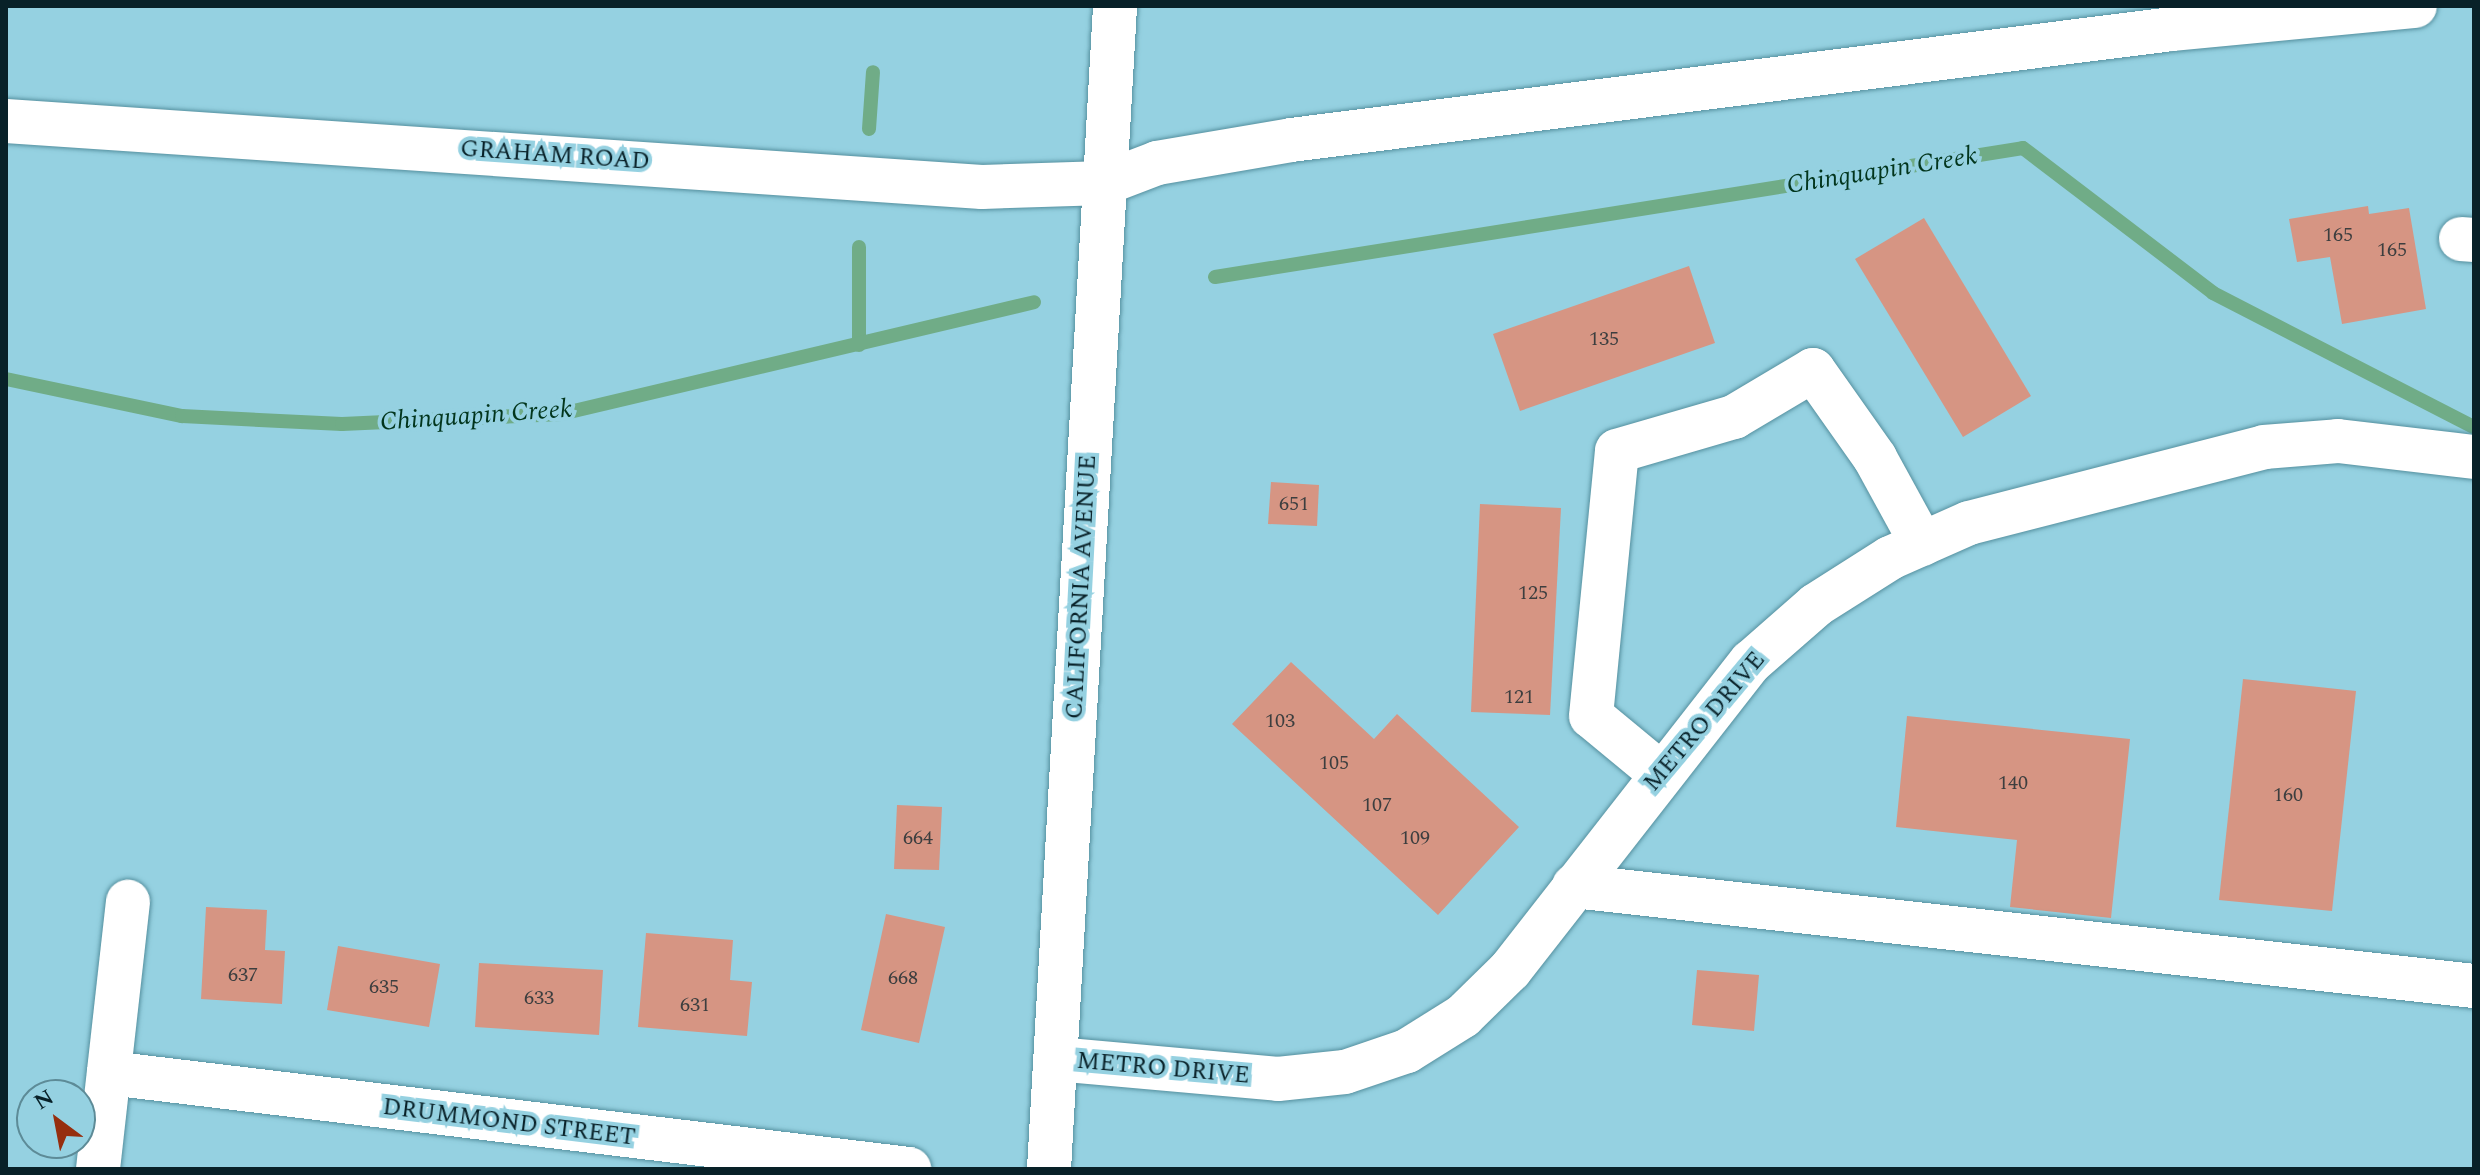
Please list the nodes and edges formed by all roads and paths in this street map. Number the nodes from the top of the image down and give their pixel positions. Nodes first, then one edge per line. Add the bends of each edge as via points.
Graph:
1 (1115, 6) edge
2 (2415, 6) edge
3 (6, 121) edge
4 (1105, 183) junction
5 (2474, 457) edge
6 (1922, 544) junction
7 (1660, 773) junction
8 (1574, 886) junction
9 (128, 902) dead end
10 (2474, 986) edge
11 (1056, 1059) junction
12 (109, 1073) junction
13 (98, 1169) edge
14 (909, 1169) edge
15 (1049, 1169) edge

1 - 4 main road, CALIFORNIA AVENUE
2 - 4 main road, GRAHAM ROAD via 2172,29 1291,140 1157,163
3 - 4 main road, GRAHAM ROAD via 982,187
4 - 11 main road, CALIFORNIA AVENUE
5 - 6 main road, METRO DRIVE via 2338,441 2264,447 1984,519
6 - 7 main road, METRO DRIVE via 1794,624 1751,662
6 - 7 main road via 1875,458 1813,370 1734,417 1617,451 1591,716
7 - 8 main road, METRO DRIVE
8 - 10 main road
8 - 11 main road, METRO DRIVE via 1510,970 1463,1016 1407,1051 1370,1064 1278,1079
9 - 12 main road
11 - 15 main road, CALIFORNIA AVENUE
12 - 13 main road
12 - 14 main road, DRUMMOND STREET

